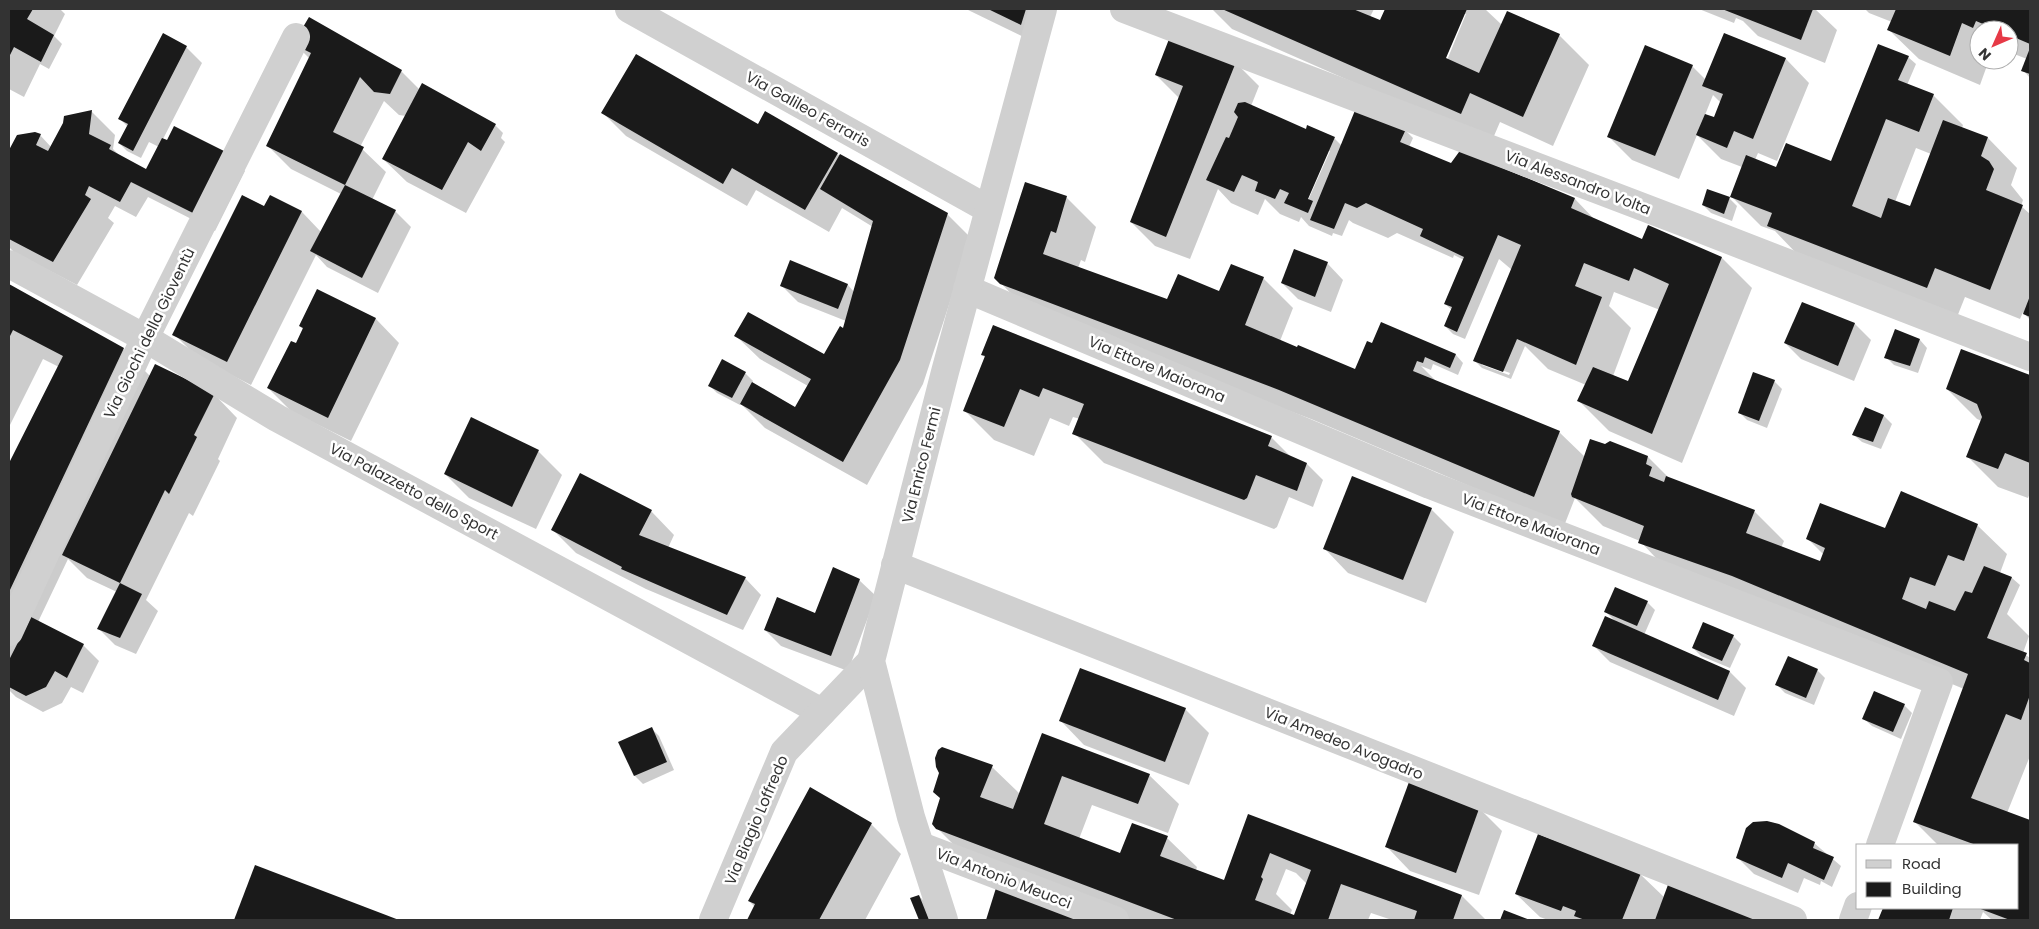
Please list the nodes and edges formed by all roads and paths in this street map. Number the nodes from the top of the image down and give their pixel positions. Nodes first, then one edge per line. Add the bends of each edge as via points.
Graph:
1 (629, 9) edge
2 (1043, 9) edge
3 (1124, 9) edge
4 (296, 37) dead end
5 (988, 209) junction
6 (9, 264) edge
7 (967, 289) junction
8 (145, 338) junction
9 (2030, 357) edge
10 (895, 565) junction
11 (9, 632) edge
12 (871, 661) junction
13 (822, 712) junction
14 (1880, 844) edge
15 (920, 846) junction
16 (713, 920) edge
17 (944, 920) edge
18 (1115, 920) edge
19 (1793, 920) edge

1 - 5 street, Via Galileo Ferraris
2 - 5 street, Via Enrico Fermi
3 - 9 street, Via Alessandro Volta
4 - 8 street, Via Giochi della Gioventù
5 - 7 street, Via Enrico Fermi
6 - 8 street, Via Palazzetto dello Sport
7 - 10 street, Via Enrico Fermi
7 - 14 street, Via Ettore Maiorana via 1430,485 1940,682
8 - 11 street, Via Giochi della Gioventù
8 - 13 street, Via Palazzetto dello Sport via 277,418
10 - 12 street, Via Enrico Fermi
10 - 19 street, Via Amedeo Avogadro
12 - 13 street, Via Biagio Loffredo
12 - 15 street, Via Enrico Fermi
13 - 16 street, Via Biagio Loffredo via 784,752
15 - 17 street, Via Enrico Fermi
15 - 18 street, Via Antonio Meucci

